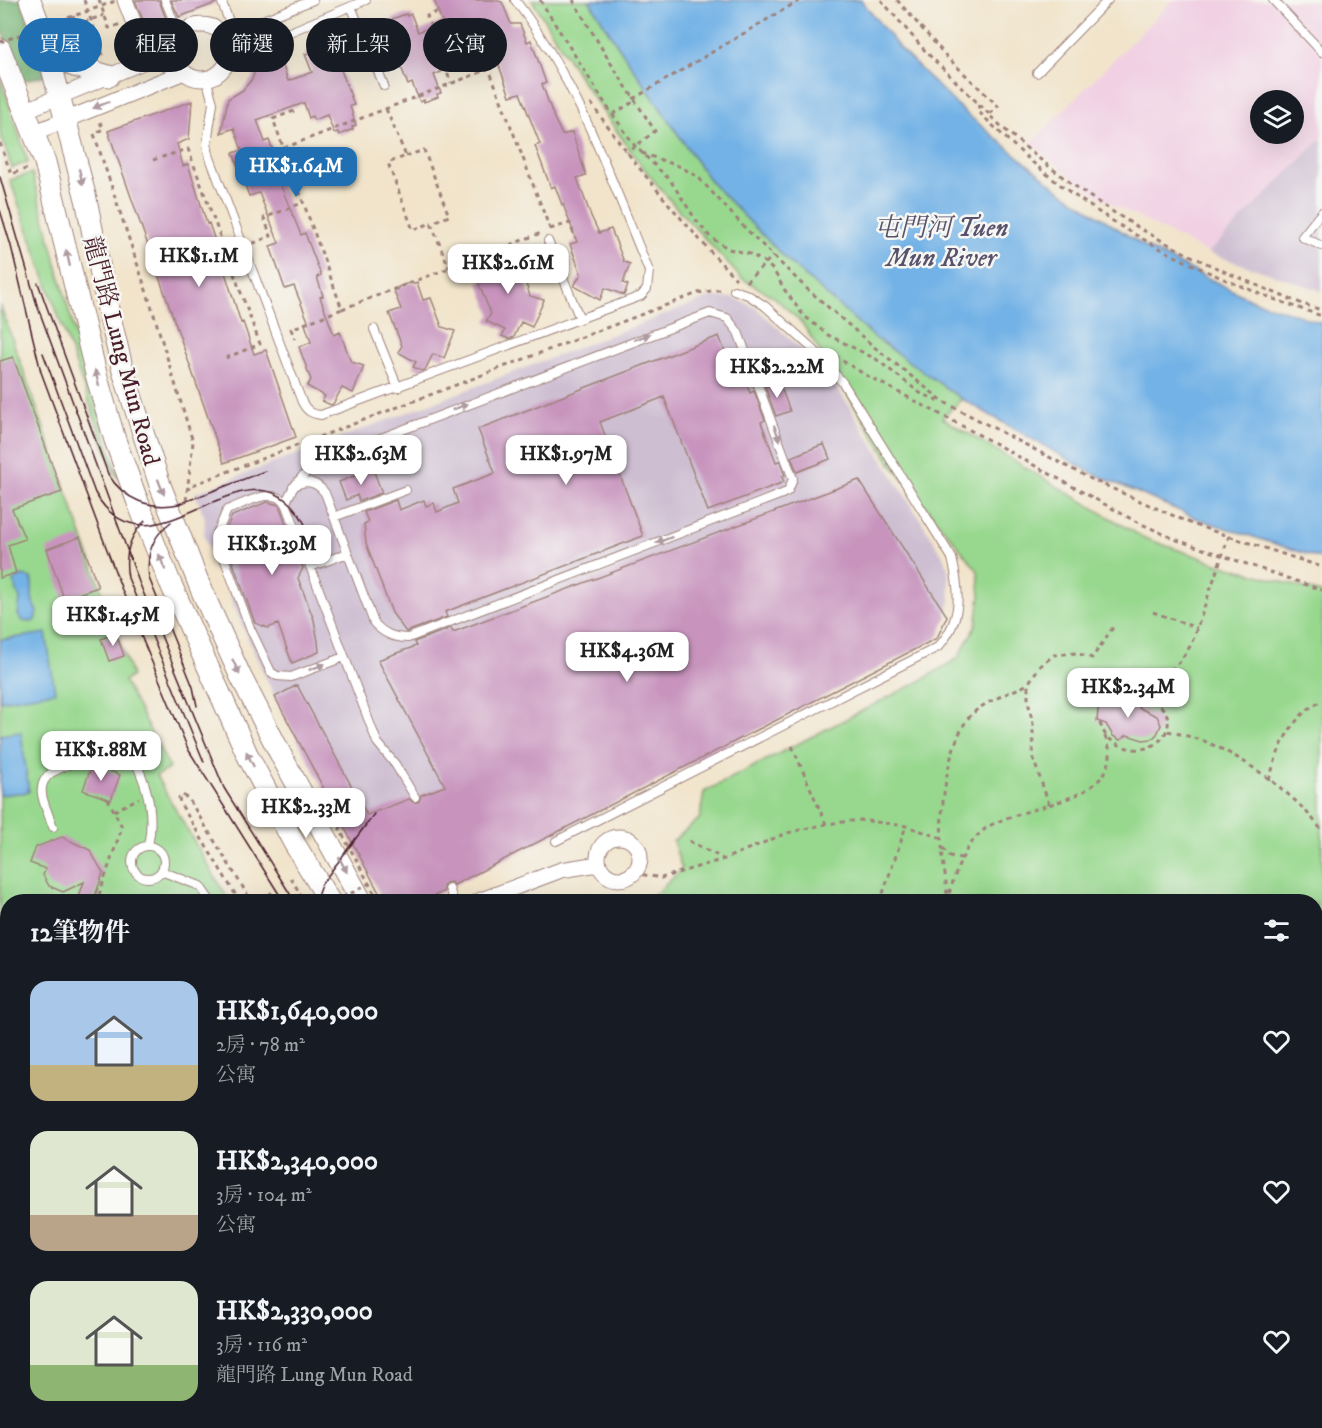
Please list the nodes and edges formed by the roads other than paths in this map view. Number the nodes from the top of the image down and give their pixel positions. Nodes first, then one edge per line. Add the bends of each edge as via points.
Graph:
1 (30, 0) edge
2 (125, 0) edge
3 (165, 0) edge
4 (221, 0) edge
5 (313, 0) edge
6 (366, 0) edge
7 (515, 0) edge
8 (1108, 0) edge
9 (1273, 0) edge
10 (293, 4) edge
11 (351, 6) junction
12 (37, 18) edge
13 (132, 18) edge
14 (171, 18) edge
15 (224, 18) edge
16 (266, 18) edge
17 (294, 30) edge
18 (0, 49) edge
19 (1322, 52) edge
20 (114, 68) edge
21 (102, 69) edge
22 (107, 70) junction
23 (53, 72) edge
24 (184, 72) joint
25 (218, 72) edge
26 (1036, 73) dead end
27 (206, 78) junction
28 (384, 86) dead end
29 (60, 96) junction
30 (24, 111) junction
31 (66, 120) junction
32 (33, 134) junction
33 (1322, 212) edge
34 (548, 241) dead end
35 (1322, 246) edge
36 (734, 290) road end
37 (580, 319) junction
38 (374, 329) dead end
39 (398, 388) junction
40 (293, 487) junction
41 (406, 490) dead end
42 (286, 503) junction
43 (334, 517) junction
44 (348, 553) junction
45 (310, 567) junction
46 (344, 657) junction
47 (415, 797) dead end
48 (53, 827) dead end
49 (556, 841) dead end
50 (148, 846) junction
51 (598, 864) junction
52 (161, 871) junction
53 (450, 888) dead end
54 (365, 892) edge
55 (206, 894) edge
56 (325, 894) edge
57 (452, 894) edge
58 (497, 894) edge

1 - 12 main road, 龍門路 Lung Mun Road
2 - 13 street
3 - 14 lane
4 - 15 lane
5 - 10 lane
6 - 11 lane
7 - 37 lane via 538,30 591,130 649,272 647,289 641,296
8 - 26 lane
9 - 19 lane
10 - 16 lane
11 - 17 lane
11 - 28 lane
18 - 30 main road, 龍門路 Lung Mun Road
20 - 22 street
21 - 22 main road
22 - 29 street
23 - 29 main road, 龍門路 Lung Mun Road
24 - 27 street
24 -> 31 street
25 - 27 street
27 - 39 lane via 213,103 207,148 306,409 321,415
29 - 30 street
29 - 31 main road, 龍門路 Lung Mun Road
30 - 32 main road, 龍門路 Lung Mun Road
31 - 32 street
31 -> 54 main road, 龍門路 Lung Mun Road via 117,348 160,484 240,675 283,759
56 -> 32 main road, 龍門路 Lung Mun Road via 251,763 137,501 97,378 45,162
33 - 35 lane via 1302,237
34 - 37 lane
36 - 49 lane via 765,306 814,350 843,383 952,558 957,576 956,617 949,635 938,647
37 - 39 lane
38 - 39 lane
40 - 42 lane
40 - 43 lane via 307,482 321,487
40 -> 44 lane via 308,470 326,459 701,315 719,314 733,324 792,473 788,491 408,638 393,637 374,623
41 - 43 lane
42 - 45 lane
42 -> 46 lane via 278,496 267,495 227,510 216,536 231,577 271,672 291,678
43 - 44 lane
44 - 45 lane
45 - 46 lane
46 - 47 lane via 376,742
48 - 50 lane via 40,788 44,778 123,737 140,769 152,813
50 - 52 lane via 163,856
50 - 52 lane via 134,853 133,869 147,878
51 - 51 street via 600,849 610,839 631,840 639,852 638,867 621,879 607,875
51 - 58 street via 561,870
52 - 55 lane via 200,886
53 - 57 lane

